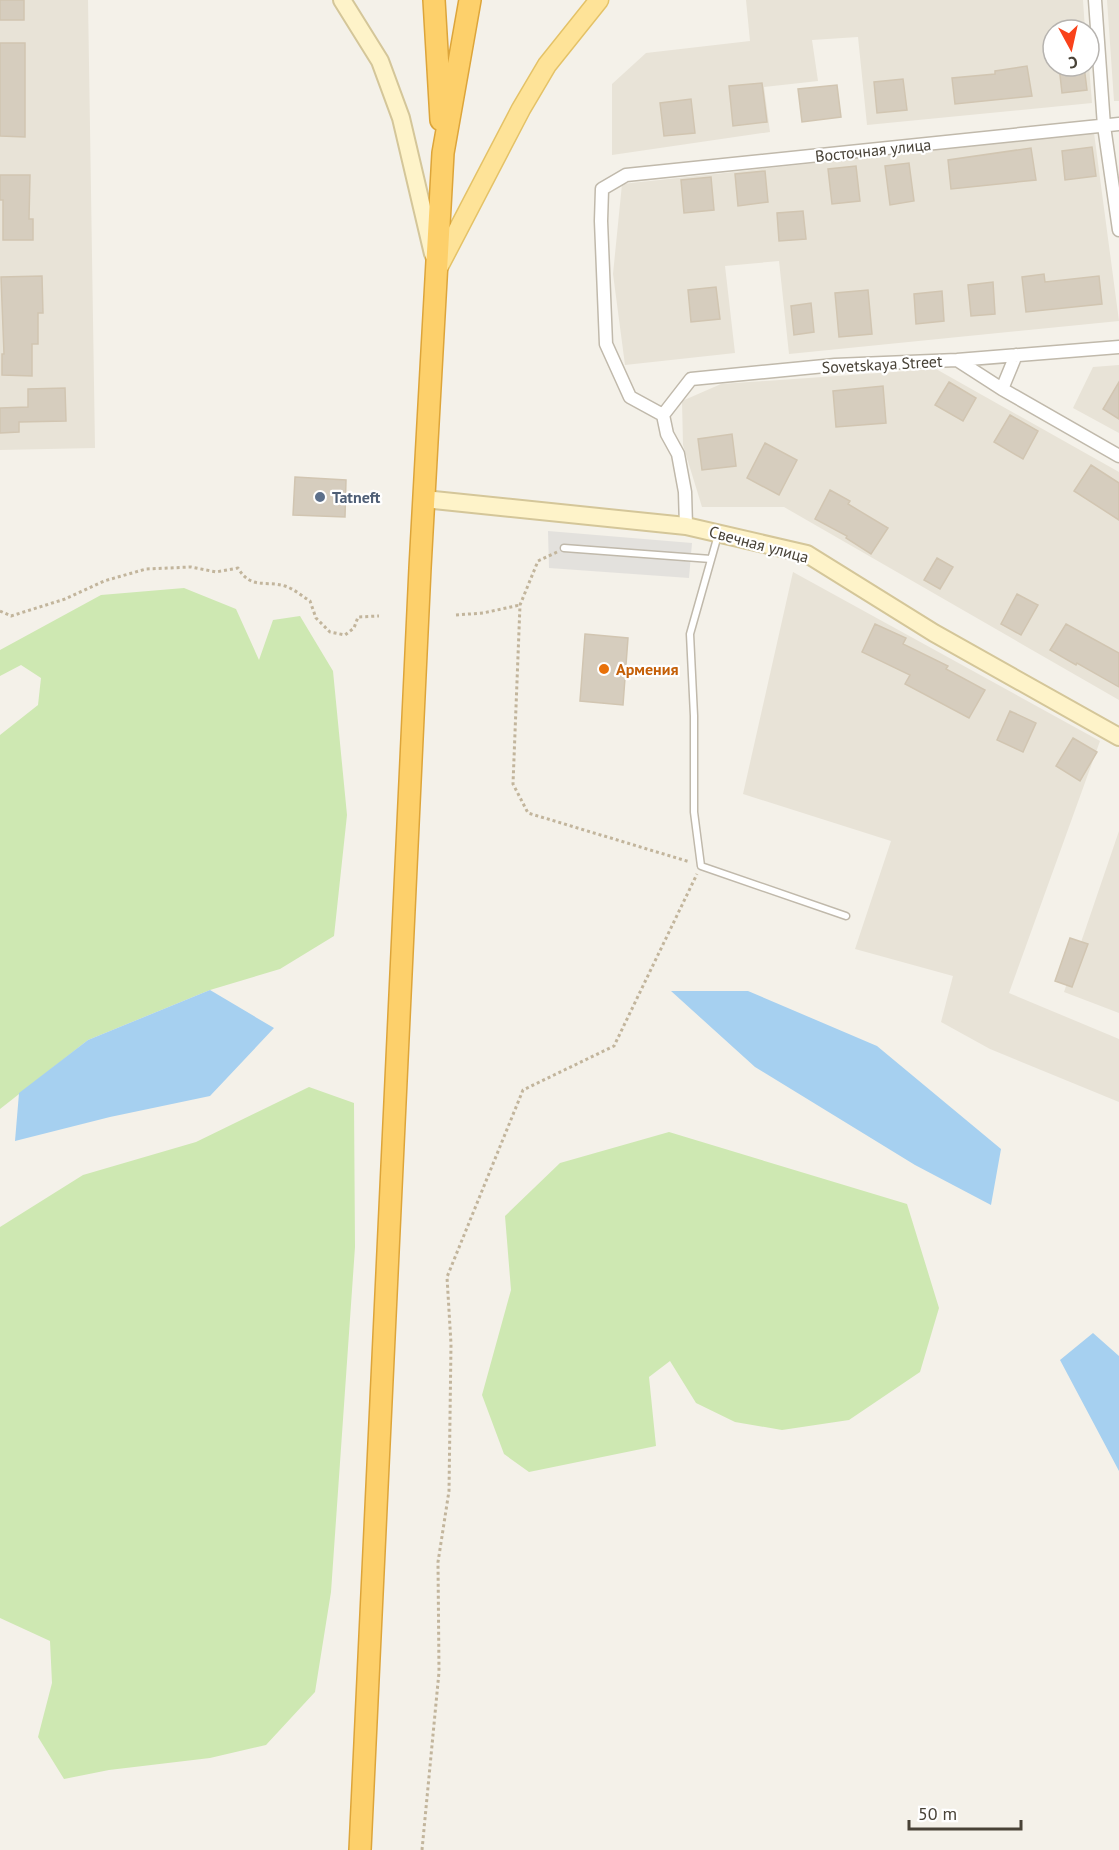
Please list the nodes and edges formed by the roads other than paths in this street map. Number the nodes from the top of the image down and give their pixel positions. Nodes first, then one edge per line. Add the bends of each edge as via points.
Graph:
1 (342, 0) edge
2 (434, 0) edge
3 (470, 0) edge
4 (599, 0) edge
5 (1095, 0) edge
6 (1119, 124) edge
7 (1104, 126) junction
8 (443, 153) junction
9 (1119, 230) edge
10 (437, 272) junction
11 (1119, 347) edge
12 (1016, 355) junction
13 (957, 360) junction
14 (1002, 389) junction
15 (663, 416) junction
16 (1119, 456) edge
17 (424, 499) junction
18 (686, 526) junction
19 (718, 532) junction
20 (564, 548) road end
21 (711, 559) junction
22 (1119, 737) edge
23 (846, 916) dead end
24 (360, 1850) edge

1 - 10 street via 380,62 401,118
2 - 8 highway
3 - 8 highway
4 - 10 main road via 547,65
5 - 7 street
6 - 7 street, Восточная улица
7 - 9 street
7 - 15 street, Восточная улица via 626,175 602,189 606,344 630,397
8 - 10 highway
10 - 17 highway
11 - 12 street, Sovetskaya Street
12 - 13 street, Sovetskaya Street
12 - 14 street
13 - 14 street
13 - 15 street, Sovetskaya Street via 835,365 691,380
14 - 16 street
15 - 18 street via 678,454
17 - 18 street, Свечная улица
17 - 24 highway
18 - 19 street, Свечная улица
19 - 21 lane
19 - 22 street, Свечная улица via 807,554 934,633
20 - 21 lane
21 - 23 lane via 690,634 694,812 701,866

